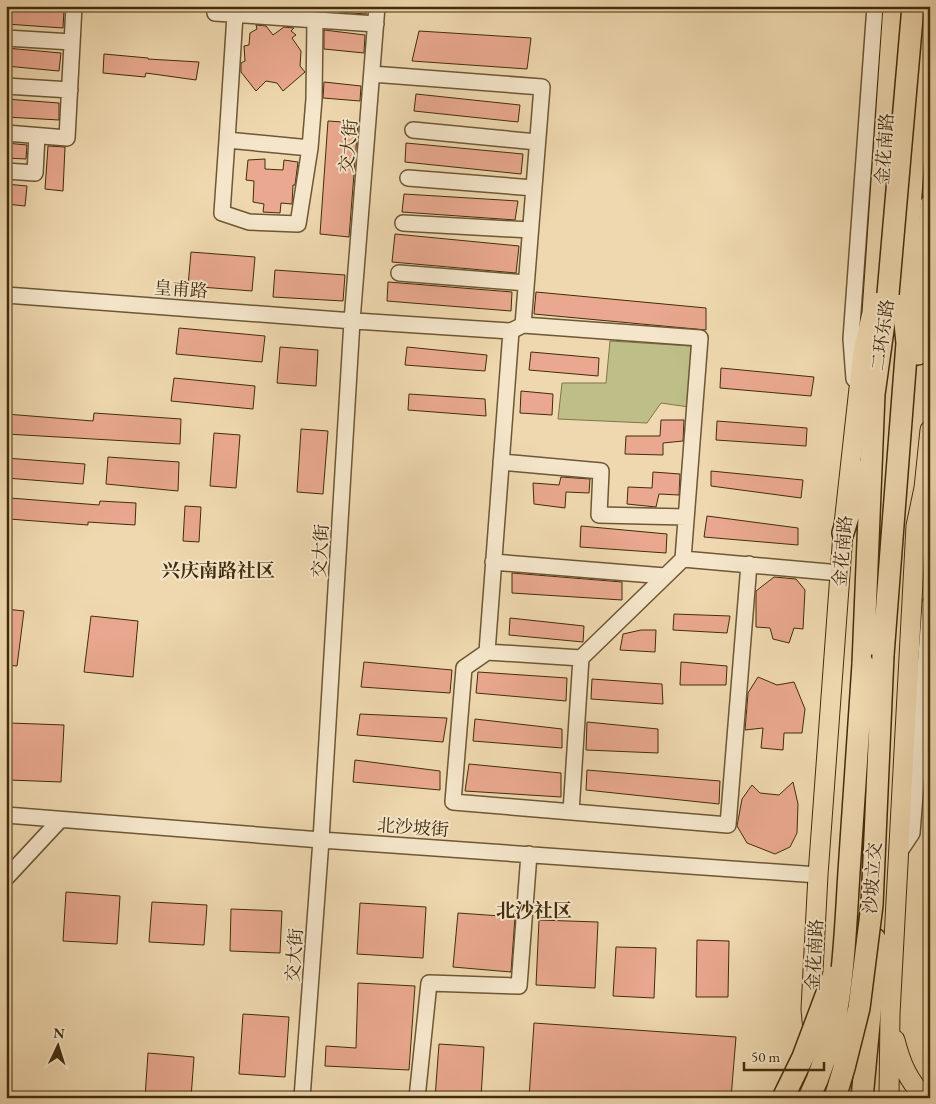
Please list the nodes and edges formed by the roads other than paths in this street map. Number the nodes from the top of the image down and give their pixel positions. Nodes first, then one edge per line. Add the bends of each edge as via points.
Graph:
1 (74, 6) edge
2 (216, 6) edge
3 (377, 6) edge
4 (875, 6) edge
5 (893, 6) edge
6 (913, 6) edge
7 (925, 6) edge
8 (235, 15) junction
9 (322, 15) edge
10 (376, 24) junction
11 (6, 38) edge
12 (72, 42) junction
13 (372, 74) junction
14 (6, 86) edge
15 (70, 90) junction
16 (412, 130) dead end
17 (6, 133) edge
18 (37, 136) junction
19 (227, 140) junction
20 (538, 142) junction
21 (310, 148) junction
22 (6, 171) edge
23 (408, 178) dead end
24 (534, 188) junction
25 (930, 204) edge
26 (402, 223) dead end
27 (530, 230) junction
28 (928, 242) edge
29 (399, 273) dead end
30 (526, 283) junction
31 (6, 295) edge
32 (896, 298) junction
33 (352, 321) junction
34 (517, 328) junction
35 (863, 352) joint
36 (865, 400) junction
37 (930, 430) edge
38 (871, 444) junction
39 (502, 462) junction
40 (896, 487) junction
41 (686, 517) junction
42 (843, 533) junction
43 (683, 559) junction
44 (493, 562) junction
45 (749, 564) junction
46 (840, 573) junction
47 (665, 576) junction
48 (930, 606) edge
49 (487, 652) junction
50 (883, 655) joint
51 (581, 658) junction
52 (863, 664) joint
53 (924, 745) edge
54 (571, 812) junction
55 (6, 815) edge
56 (60, 820) junction
57 (321, 840) junction
58 (529, 854) junction
59 (898, 854) junction
60 (818, 875) junction
61 (6, 878) edge
62 (872, 905) junction
63 (846, 939) junction
64 (811, 1009) junction
65 (890, 1014) junction
66 (863, 1092) edge
67 (302, 1098) edge
68 (417, 1098) edge
69 (783, 1098) edge
70 (793, 1098) edge
71 (809, 1098) edge
72 (820, 1098) edge
73 (835, 1098) edge
74 (889, 1098) edge
75 (925, 1098) edge

1 - 12 street
2 - 8 street via 215,13
3 - 10 street, 交大街
4 - 36 street via 851,340
5 - 35 main road, 金花南路 via 873,303
6 - 32 highway, 二环东路, bridge
7 - 32 highway, 二环东路
8 - 9 street
8 - 19 street
9 - 10 street
9 - 21 street
10 - 13 street, 交大街
11 - 12 street
12 - 15 street
13 - 20 street via 542,87
13 - 33 street, 交大街
14 - 15 street
15 - 18 street via 67,138
16 - 20 street
17 - 18 street
18 - 22 street via 35,173
19 - 21 street
19 - 21 street via 222,213 249,222 298,224
20 - 24 street
23 - 24 street
24 - 27 street
25 - 28 main road
26 - 27 street
27 - 30 street
28 - 40 highway via 914,394
29 - 30 street
30 - 34 street
31 - 33 street, 皇甫路
32 - 36 highway, 二环东路
32 - 40 highway, 二环东路 via 907,343
33 - 34 street, 皇甫路
33 - 57 street, 交大街
34 - 39 street
34 - 41 street, 皇甫路 via 700,338
35 - 36 highway
36 - 38 highway, 二环东路
36 - 42 main road, 金花南路
37 - 59 main road via 916,526
38 - 42 highway
38 - 52 highway, 二环东路
39 - 41 street via 601,471 598,514
39 - 44 street
40 - 50 highway, 二环东路
41 - 43 street
42 - 46 main road, 金花南路
43 - 45 street
43 - 47 street
44 - 47 street
44 - 49 street
45 - 46 street
45 - 54 street via 728,825
46 - 60 main road, 金花南路
47 - 51 street
48 - 53 street
49 - 51 street
49 - 54 street via 464,668 453,802
50 - 62 highway, 沙坡立交, bridge
51 - 54 street
52 - 63 highway, 沙坡立交, bridge
53 - 59 street via 912,833
55 - 56 street, 北沙坡街
56 - 57 street, 北沙坡街
56 - 61 street
57 - 58 street, 北沙坡街
57 - 67 street, 交大街
58 - 60 street, 北沙坡街
58 - 68 street via 519,986 429,983
59 - 65 main road
60 - 64 main road, 金花南路
62 - 66 highway, bridge via 876,961
62 - 73 highway, 沙坡立交, bridge via 859,1008
63 - 69 highway, bridge via 810,1040
63 - 71 highway, 沙坡立交, bridge via 833,1031
64 - 70 main road via 804,1062
64 - 72 main road, 金花南路
65 - 74 main road
65 - 75 main road via 900,1059 912,1084

